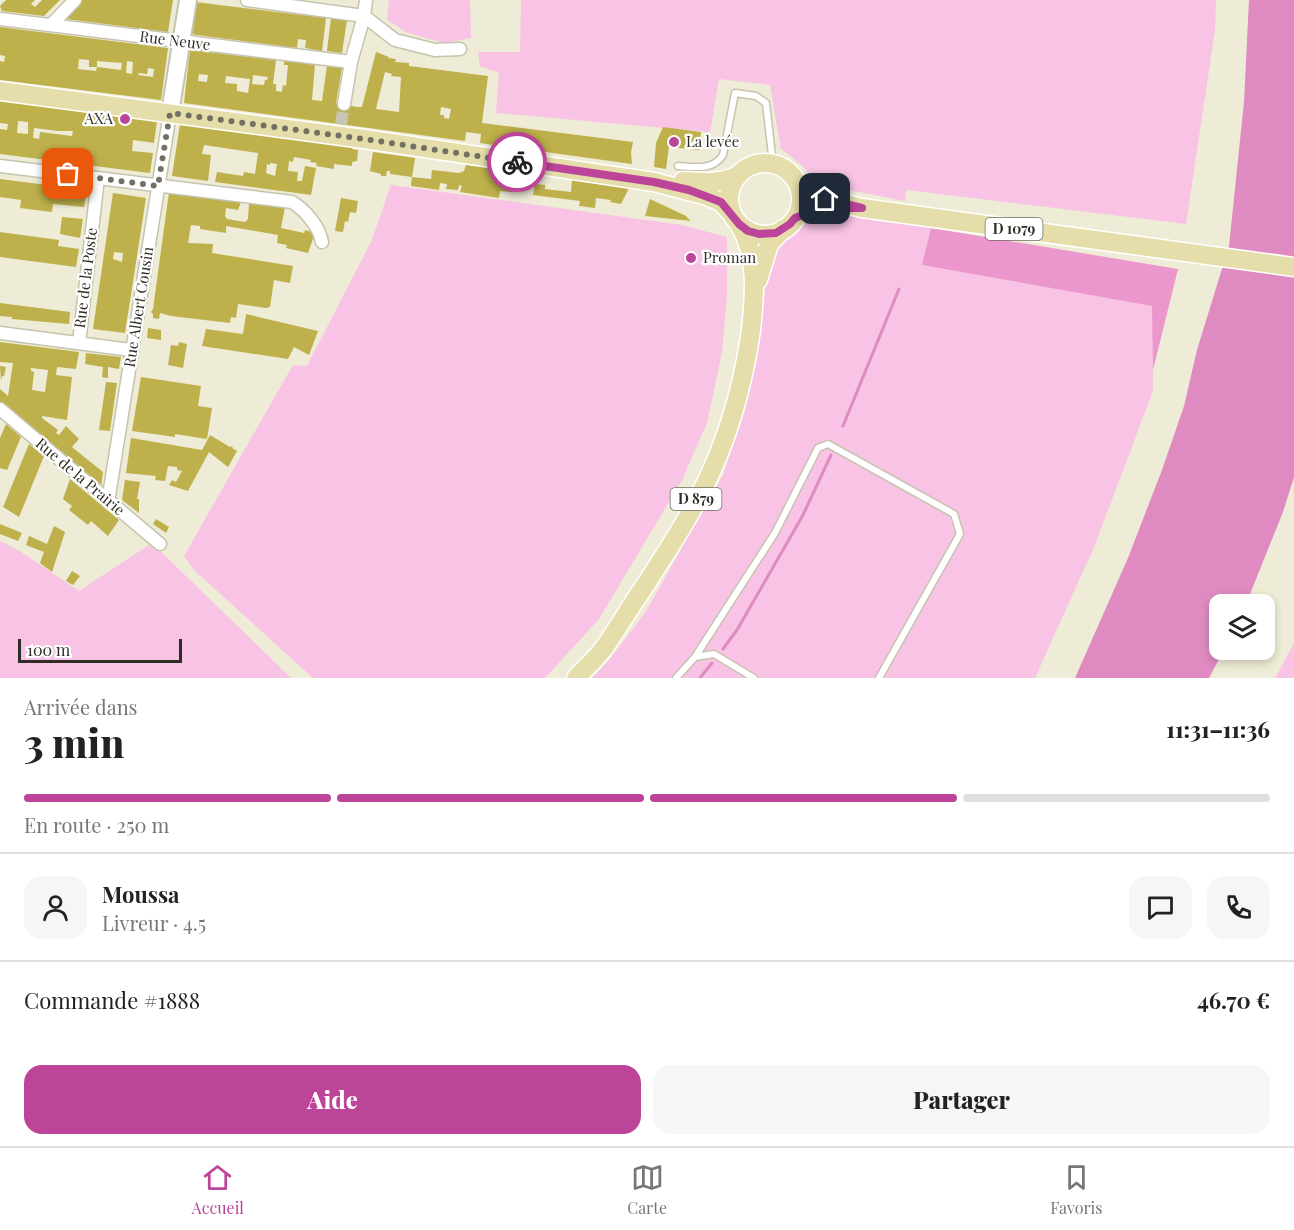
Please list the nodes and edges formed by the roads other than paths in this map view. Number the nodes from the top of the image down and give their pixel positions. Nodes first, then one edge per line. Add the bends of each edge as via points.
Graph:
1 (75, 0) edge
2 (188, 0) edge
3 (247, 0) edge
4 (366, 0) edge
5 (364, 16) junction
6 (0, 19) edge
7 (51, 25) junction
8 (181, 42) junction
9 (460, 49) dead end
10 (351, 62) junction
11 (0, 91) edge
12 (344, 104) tunnel mouth
13 (170, 113) junction
14 (773, 164) junction
15 (0, 166) edge
16 (678, 166) dead end
17 (737, 176) junction
18 (98, 178) junction
19 (654, 182) junction
20 (797, 182) junction
21 (158, 186) junction
22 (862, 208) junction
23 (736, 219) junction
24 (789, 224) junction
25 (322, 242) dead end
26 (1294, 267) edge
27 (754, 294) junction
28 (0, 333) edge
29 (79, 343) junction
30 (131, 350) junction
31 (0, 410) edge
32 (108, 502) junction
33 (160, 544) dead end
34 (695, 657) junction
35 (576, 678) edge
36 (676, 678) edge
37 (754, 678) edge
38 (879, 678) edge

1 - 7 street
2 - 8 street
3 - 5 street
4 - 5 street
5 - 9 street via 395,40 435,50
5 - 10 street
6 - 7 street, Rue Neuve
7 - 8 street, Rue Neuve
8 - 10 street, Rue Neuve
8 - 13 street
10 - 12 street
11 - 13 main road
13 - 19 main road via 340,130
13 - 21 street, Rue Albert Cousin
14 - 16 lane via 766,104 756,96 735,93 719,161 703,167
14 - 17 main road via 753,165
14 - 20 main road
15 - 18 street
17 - 19 main road via 712,182
17 - 23 main road via 729,194
18 - 21 street
18 - 29 street, Rue de la Poste
19 - 23 main road via 721,202
20 - 22 main road, D 1079 via 825,199
20 - 24 main road via 801,202
21 - 25 street via 292,202 305,213
21 - 30 street, Rue Albert Cousin
22 - 24 main road, D 1079 via 821,208
22 - 26 main road, D 1079
23 - 24 main road via 748,231 759,234 776,233
23 - 27 main road, D 879 via 751,250
24 - 27 main road, D 879 via 769,244
27 - 35 main road, D 879 via 746,367 720,452 706,483 602,650
28 - 29 street
29 - 30 street
30 - 32 street, Rue Albert Cousin
31 - 32 street, Rue de la Prairie
32 - 33 street, Rue de la Prairie
34 - 36 lane
34 - 37 lane via 714,654
34 - 38 lane via 775,532 818,448 828,444 954,514 960,534

